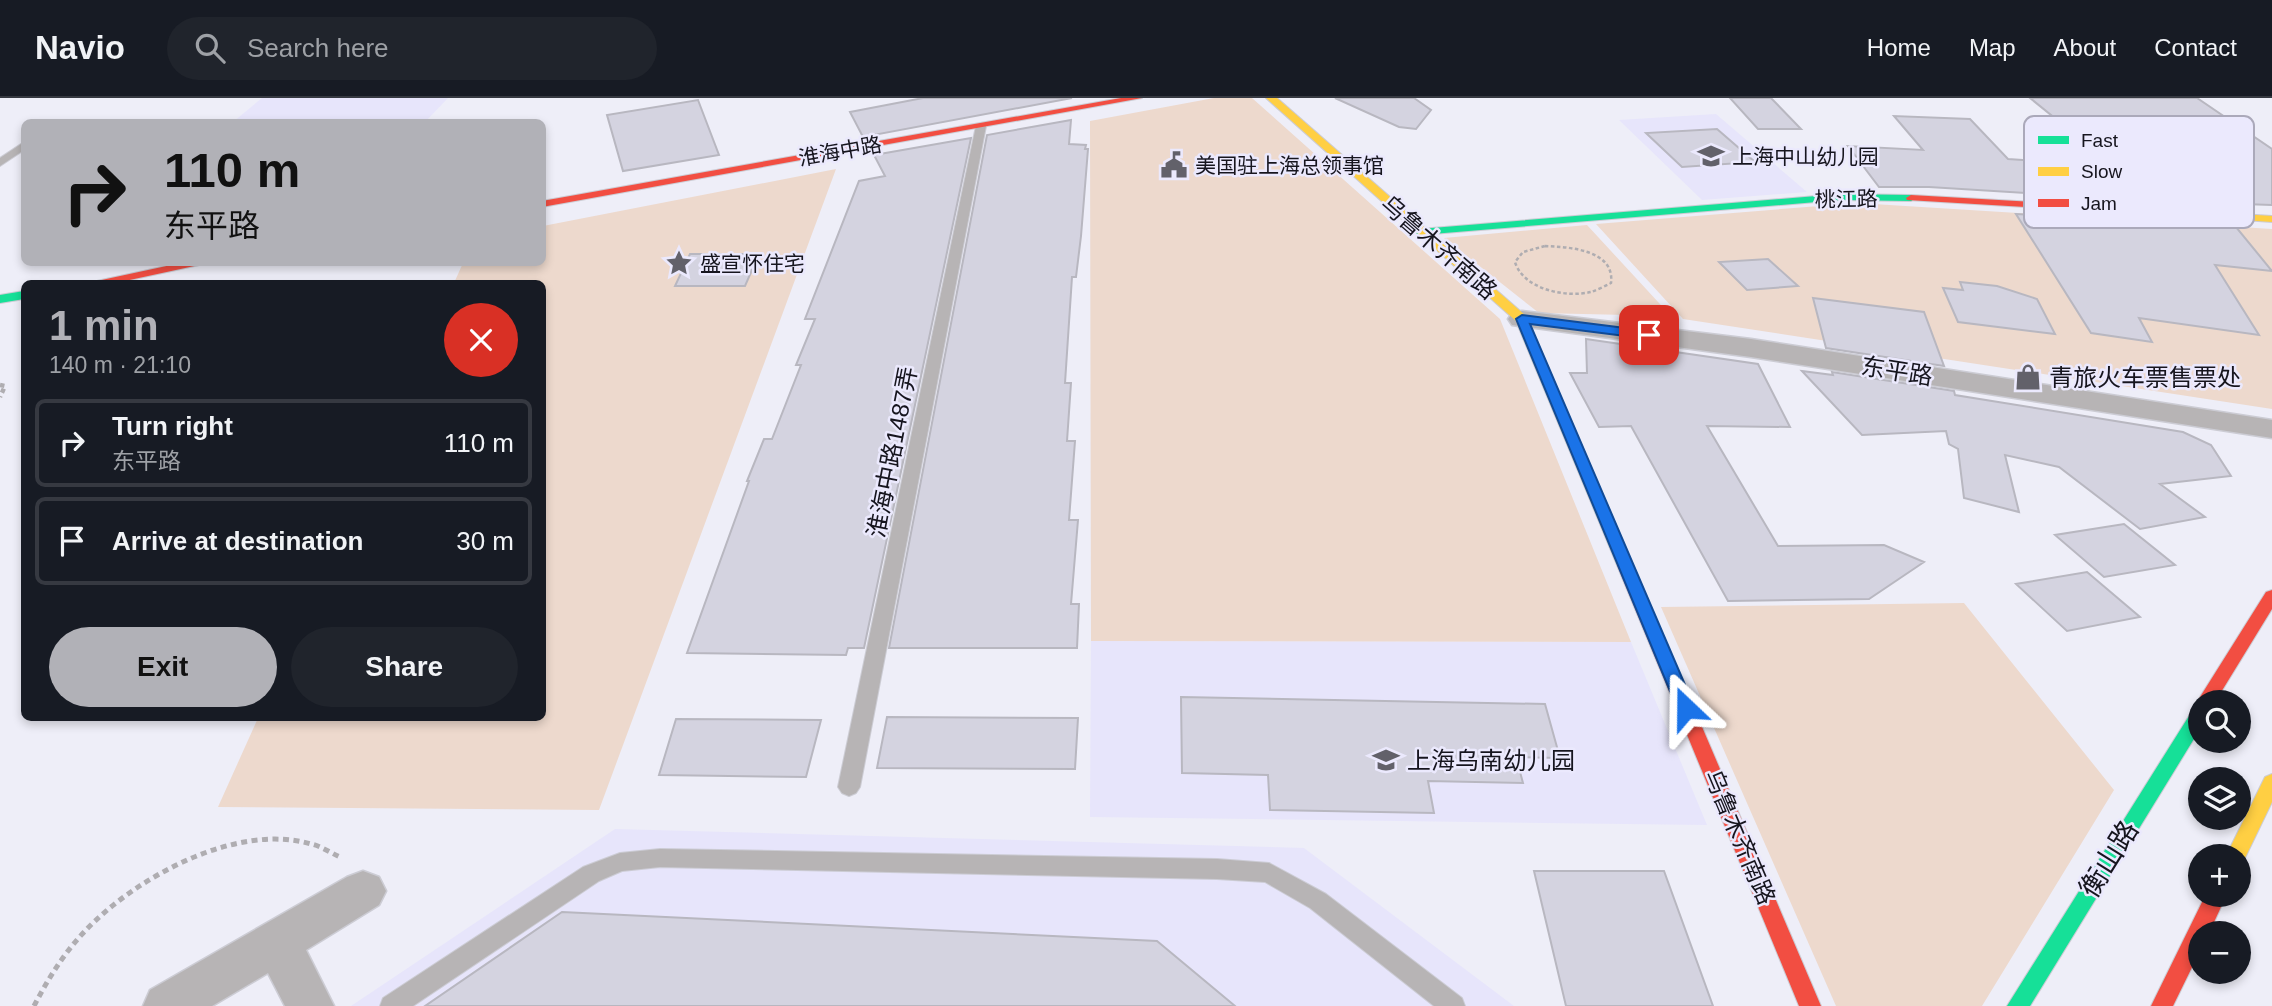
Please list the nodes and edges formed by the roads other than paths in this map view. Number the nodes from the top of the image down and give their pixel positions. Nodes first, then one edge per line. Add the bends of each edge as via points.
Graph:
1 (1137, 98) edge
2 (1271, 98) edge
3 (981, 126) junction
4 (21, 147) edge
5 (0, 163) edge
6 (546, 203) edge
7 (2024, 204) edge
8 (2254, 218) edge
9 (2272, 219) edge
10 (1420, 232) junction
11 (186, 266) edge
12 (110, 280) edge
13 (21, 296) edge
14 (0, 299) edge
15 (1522, 319) junction
16 (2272, 429) edge
17 (2272, 596) edge
18 (2213, 690) edge
19 (2188, 732) edge
20 (2272, 782) edge
21 (849, 788) dead end
22 (2242, 844) edge
23 (363, 891) road end
24 (2211, 907) edge
25 (277, 943) junction
26 (167, 1006) edge
27 (310, 1006) edge
28 (392, 1006) edge
29 (1453, 1006) edge
30 (1811, 1006) edge
31 (2018, 1006) edge
32 (2162, 1006) edge

1 - 3 street, 淮海中路
2 - 10 street, 乌鲁木齐南路
3 - 6 street, 淮海中路
3 - 21 lane, 淮海中路1487弄
4 - 5 lane
7 - 10 street, 桃江路 via 1840,197
8 - 9 street, 桃江路
10 - 15 street, 乌鲁木齐南路
11 - 12 street
13 - 14 street
15 - 16 street, 东平路 via 1751,348
15 - 30 street, 乌鲁木齐南路
17 - 18 street
19 - 31 street, 衡山路
20 - 22 street
23 - 25 street
24 - 32 street
25 - 26 street
25 - 27 street
28 - 29 lane via 591,874 620,862 660,858 1269,873 1318,901

